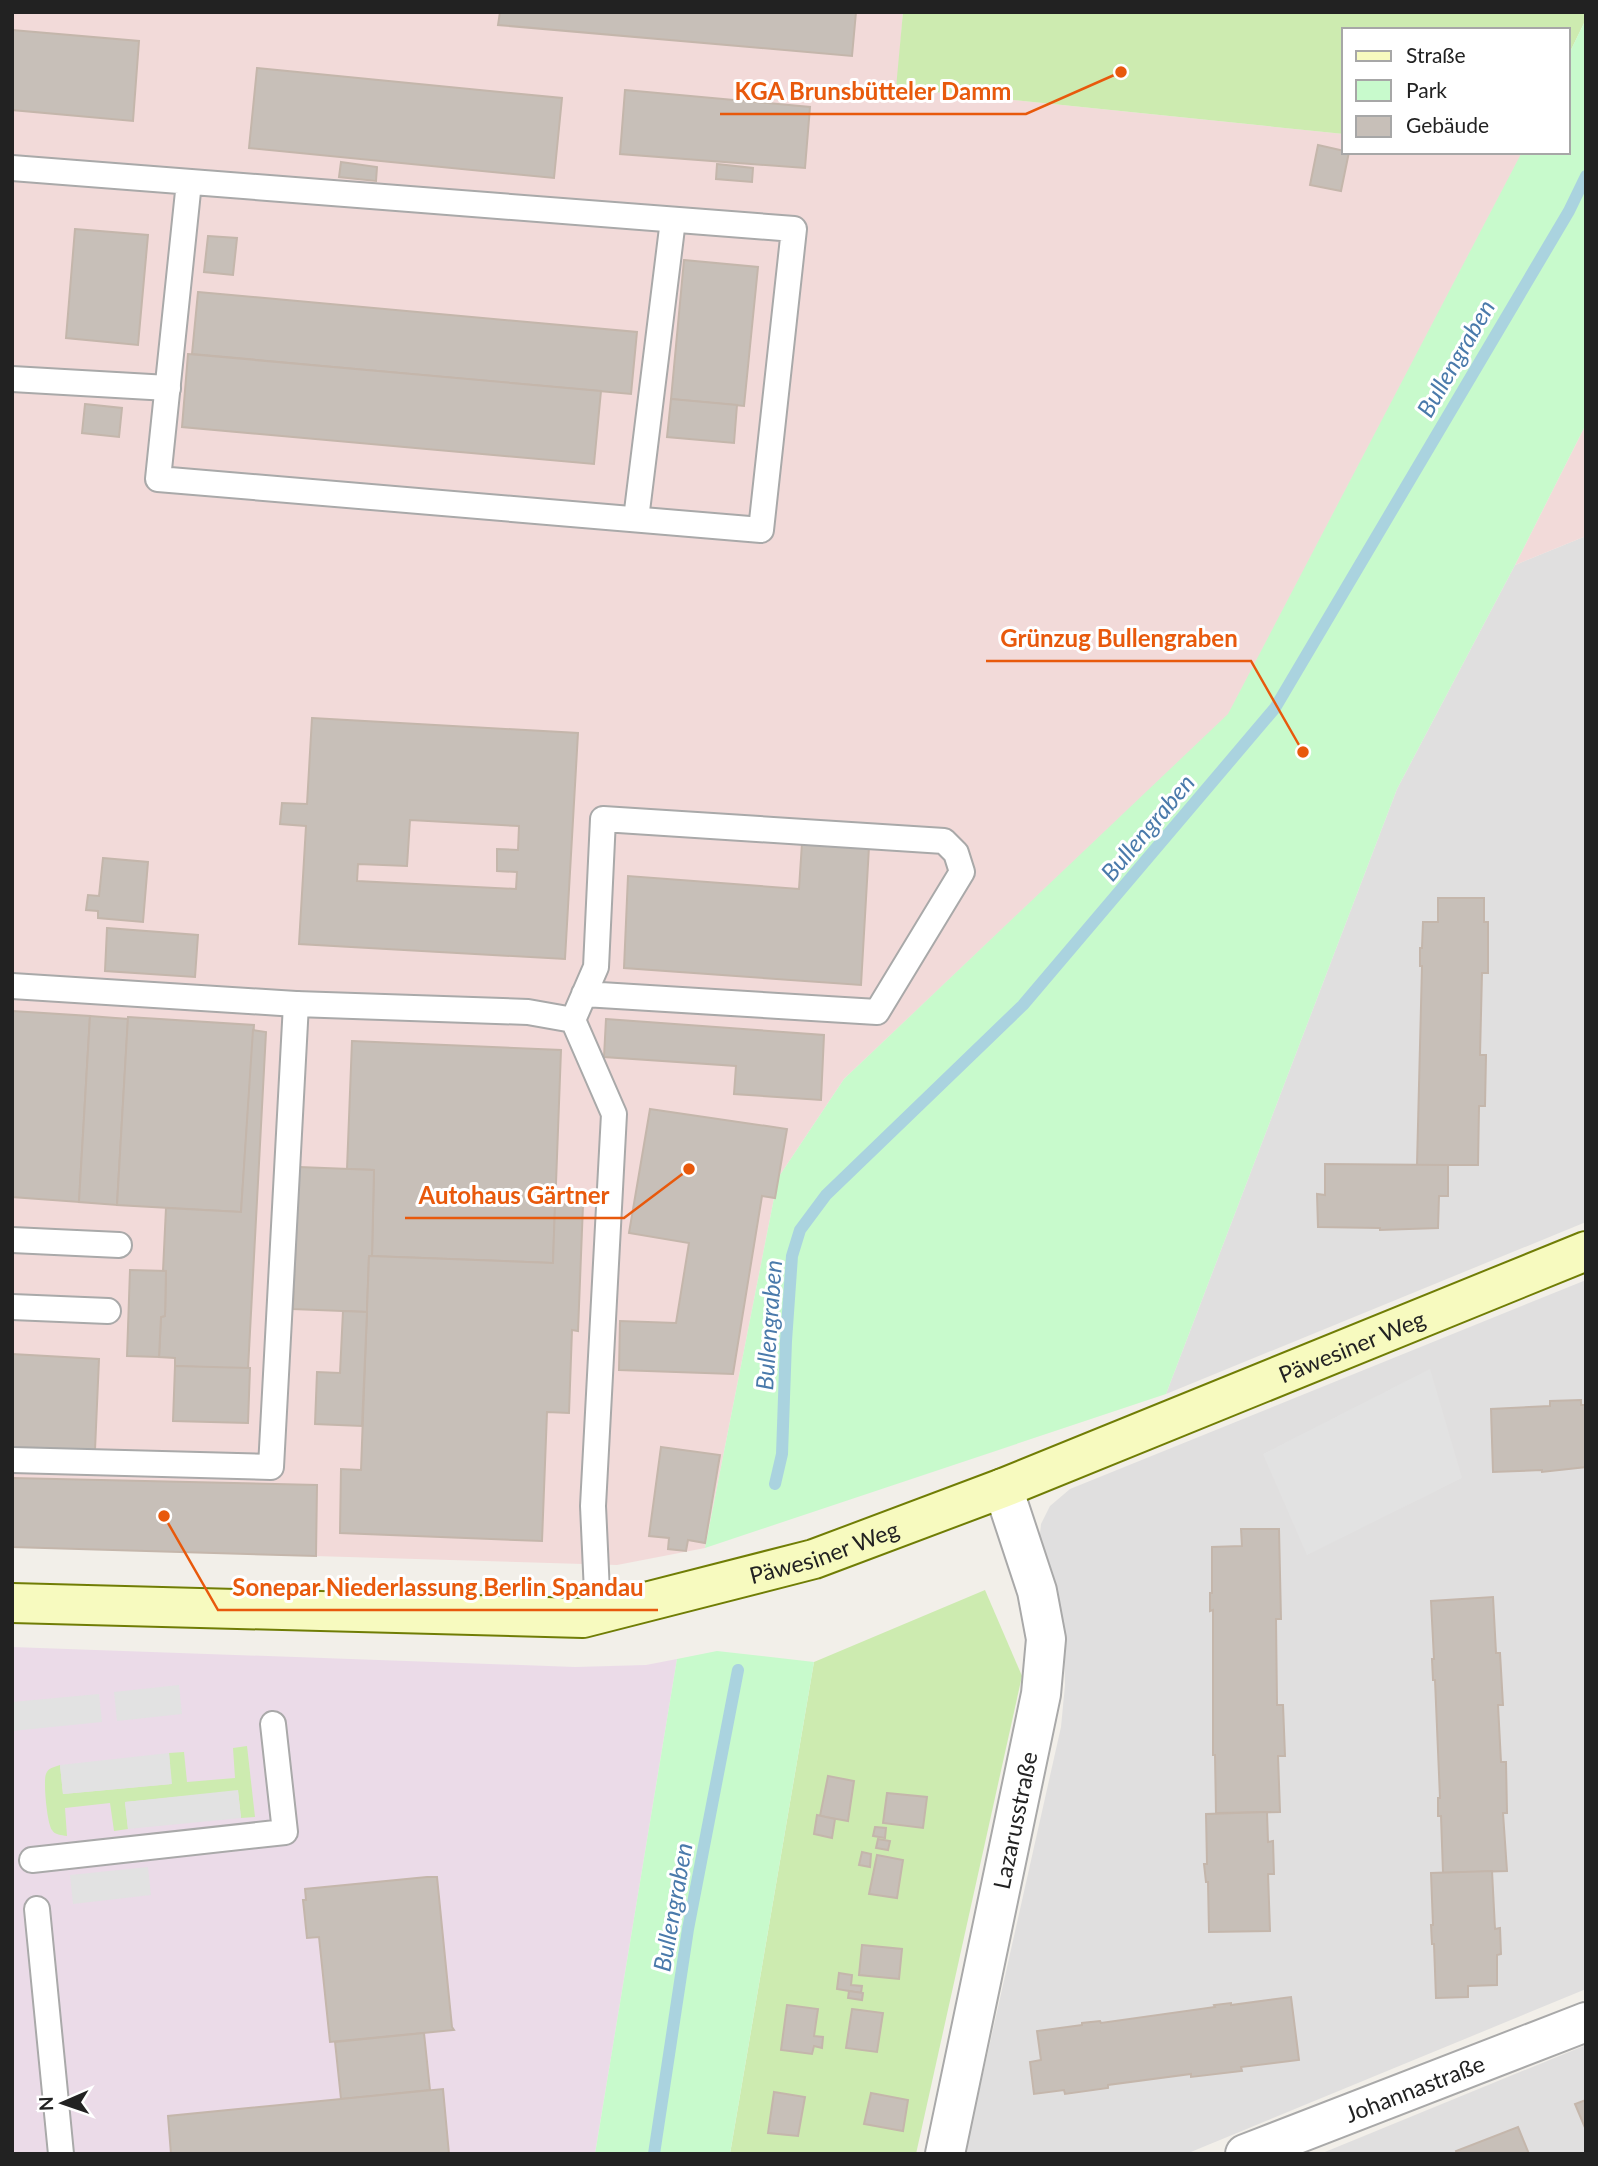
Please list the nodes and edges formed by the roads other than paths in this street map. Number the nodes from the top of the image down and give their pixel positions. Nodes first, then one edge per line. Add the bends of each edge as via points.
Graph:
1 (12, 168) edge
2 (189, 182) junction
3 (673, 220) junction
4 (12, 379) edge
5 (168, 387) junction
6 (636, 519) junction
7 (12, 986) edge
8 (584, 994) junction
9 (296, 1004) junction
10 (573, 1020) junction
11 (12, 1240) edge
12 (119, 1245) dead end
13 (1586, 1251) edge
14 (12, 1307) edge
15 (108, 1311) dead end
16 (12, 1460) edge
17 (1003, 1488) junction
18 (12, 1603) edge
19 (598, 1614) junction
20 (273, 1724) dead end
21 (32, 1860) dead end
22 (37, 1909) dead end
23 (1586, 2022) edge
24 (61, 2154) edge
25 (945, 2154) edge
26 (1245, 2154) edge

1 - 2 lane
2 - 3 lane
2 - 5 lane
3 - 6 lane
3 - 6 lane via 793,229 761,530
4 - 5 lane
5 - 6 lane via 158,479
7 - 9 lane
8 - 8 lane via 596,967 603,819 944,841 956,853 962,872 877,1012
8 - 10 lane
9 - 10 lane via 528,1013
9 - 16 lane via 271,1467
10 - 19 lane via 614,1114 593,1506
11 - 12 lane
13 - 17 street, Päwesiner Weg
14 - 15 lane
17 - 19 street, Päwesiner Weg via 814,1559
17 - 25 street, Lazarusstraße via 1037,1591 1046,1639 1041,1694
18 - 19 street, Päwesiner Weg via 583,1618
20 - 21 lane via 285,1832
22 - 24 lane
23 - 26 street, Johannastraße

